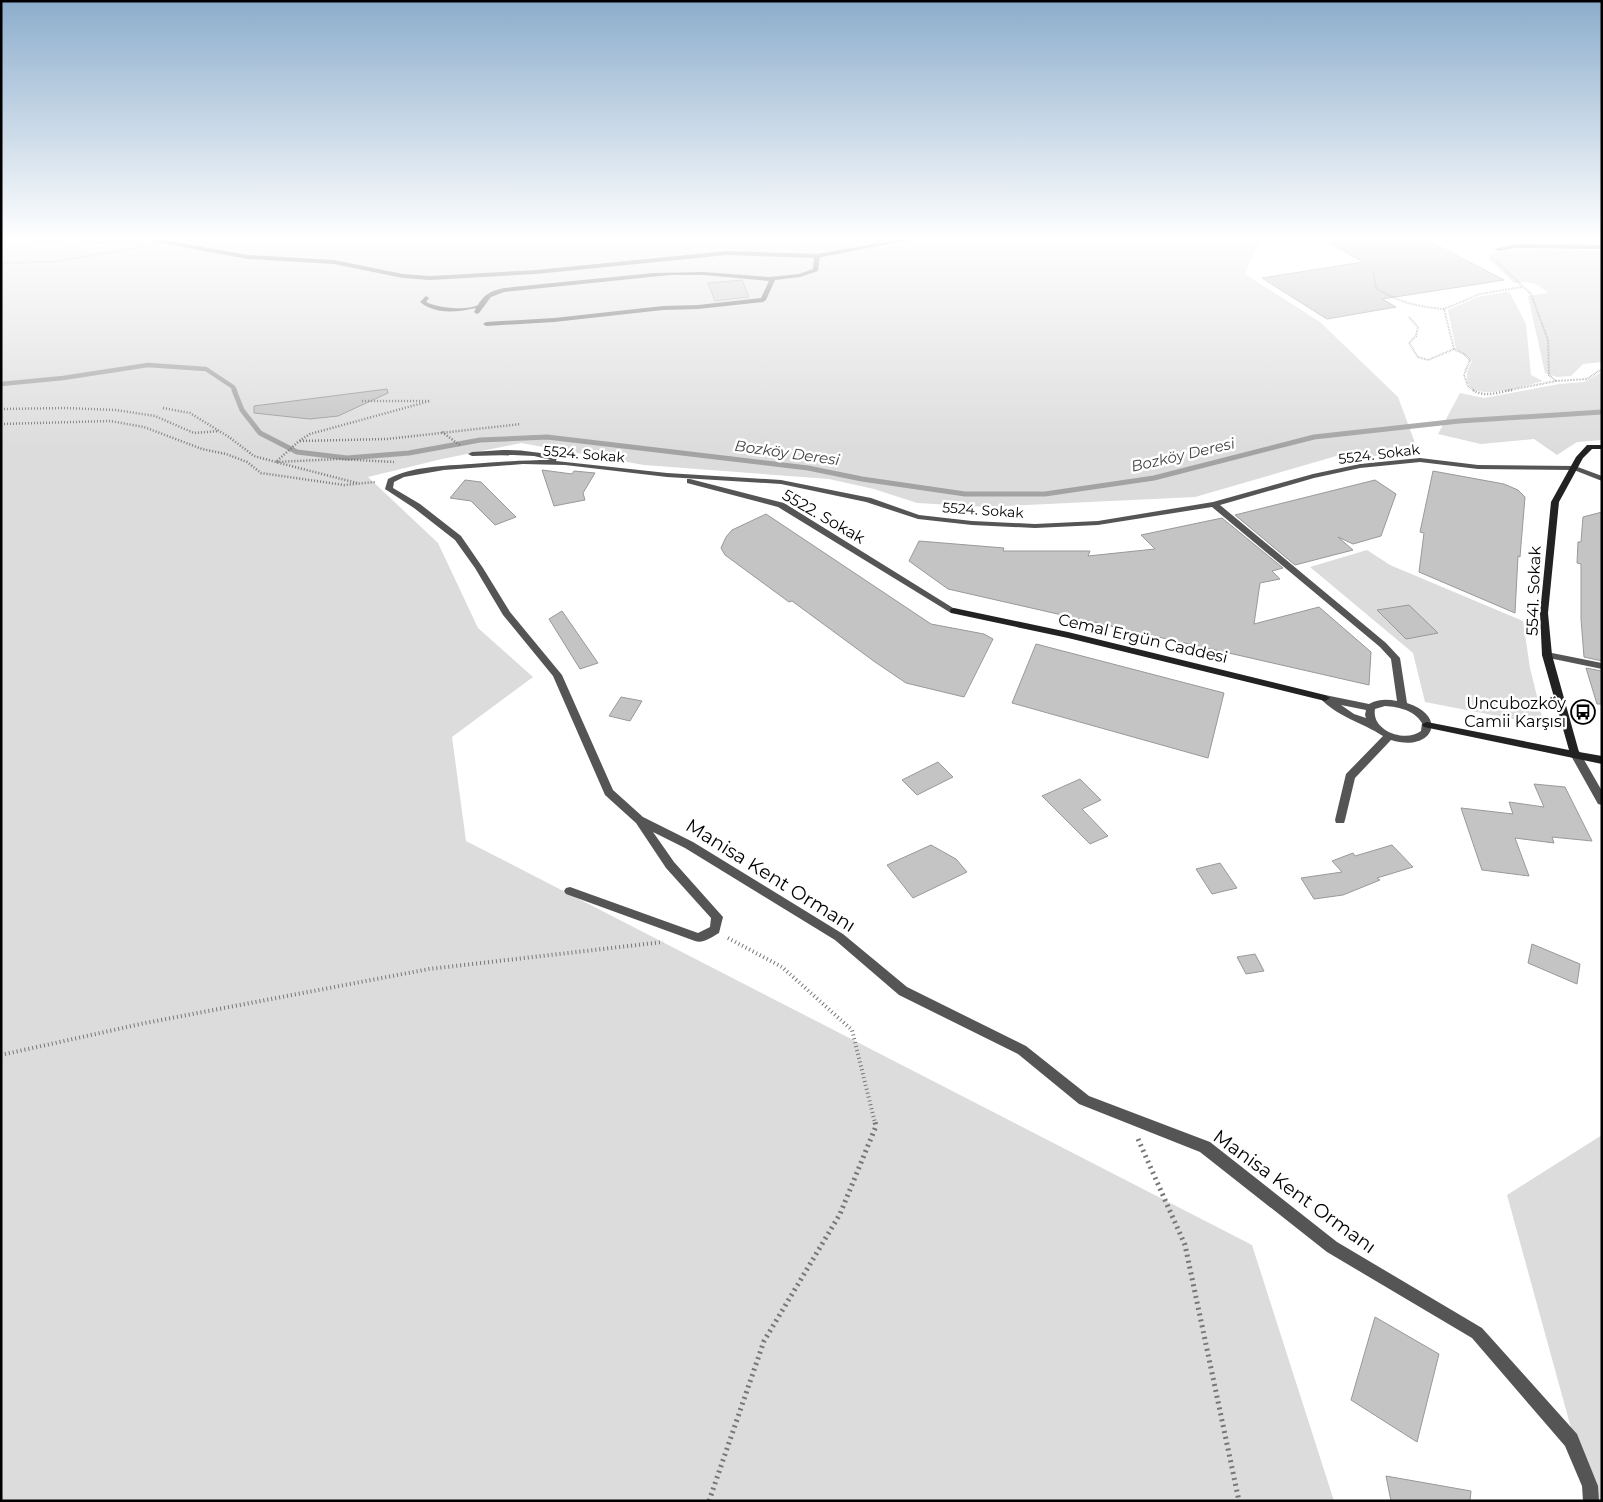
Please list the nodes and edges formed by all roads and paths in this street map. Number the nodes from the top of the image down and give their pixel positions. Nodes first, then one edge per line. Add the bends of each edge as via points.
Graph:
1 (653, 309) edge
2 (1444, 309) edge
3 (1536, 309) edge
4 (1409, 317) dead end
5 (486, 324) dead end
6 (1454, 350) junction
7 (1602, 369) edge
8 (1556, 381) junction
9 (362, 401) dead end
10 (163, 408) dead end
11 (1, 409) edge
12 (1, 424) edge
13 (521, 424) dead end
14 (220, 431) junction
15 (442, 432) junction
16 (453, 440) dead end
17 (298, 442) junction
18 (1602, 447) edge
19 (472, 454) dead end
20 (400, 461) dead end
21 (276, 462) junction
22 (564, 463) junction
23 (1574, 468) junction
24 (667, 475) junction
25 (1602, 478) edge
26 (391, 481) junction
27 (360, 484) junction
28 (1214, 504) junction
29 (954, 611) joint
30 (1547, 655) junction
31 (1602, 666) edge
32 (1325, 698) junction
33 (1402, 704) junction
34 (1371, 708) junction
35 (1374, 725) junction
36 (1428, 725) junction
37 (1389, 736) junction
38 (1575, 754) junction
39 (1602, 760) edge
40 (1602, 801) edge
41 (639, 820) junction
42 (1340, 820) dead end
43 (570, 891) dead end
44 (715, 930) junction
45 (699, 938) junction
46 (1, 1055) edge
47 (1129, 1117) junction
48 (709, 1501) edge
49 (1239, 1501) edge
50 (1591, 1501) edge

1 - 5 street
2 - 6 path
3 - 8 path via 1548,340 1549,375
4 - 6 path via 1418,328 1409,343 1414,355 1432,360
6 - 8 path via 1470,360 1464,375 1468,386 1478,393 1490,394
7 - 8 path via 1587,379
9 - 17 path via 430,401 310,434
10 - 14 path via 190,413
11 - 14 path via 48,407 131,412 162,419 188,433 202,435
12 - 27 path via 110,421 144,427 202,449 226,454 247,462 261,473 344,485
13 - 15 path
14 - 21 path via 254,456
15 - 16 path
15 - 17 path via 398,438
17 - 21 path
18 - 23 street, 5541. Sokak via 1590,448
19 - 22 street via 539,454
20 - 21 path
21 - 27 path
22 - 24 street, 5524. Sokak
22 - 26 street, 5524. Sokak via 523,462 444,468 402,475
23 - 25 street, 5524. Sokak
23 - 28 street, 5524. Sokak via 1478,467 1420,460 1341,470
23 - 30 street, 5541. Sokak via 1555,502 1544,613
24 - 28 street, 5524. Sokak via 781,482 868,500 918,517 982,524 1098,523
24 - 29 street, 5522. Sokak via 781,505
26 - 27 path
26 - 41 street, Manisa Kent Ormanı via 389,489 418,506 458,538 506,613 558,674 609,792
28 - 33 street via 1395,658
29 - 32 street, Cemal Ergün Caddesi via 1068,635
30 - 31 street
30 - 38 street, 5541. Sokak
32 - 34 street, Cemal Ergün Caddesi
32 - 35 street, Cemal Ergün Caddesi via 1350,715
33 - 34 street, Cemal Ergün Caddesi via 1383,702
33 - 36 street via 1419,713
34 - 35 street via 1368,713
35 - 37 street, Cemal Ergün Caddesi
36 - 37 street, Cemal Ergün Caddesi via 1424,736 1417,739
36 - 38 street
37 - 42 street via 1350,777
38 - 39 street
38 - 40 street
41 - 44 street via 670,865 717,917
41 - 47 street, Manisa Kent Ormanı via 689,845 839,937 903,991 1022,1050 1084,1100
43 - 45 street
44 - 45 street
44 - 48 path via 782,967 852,1030 876,1126 840,1214 764,1340
45 - 46 path via 429,969 145,1023
47 - 49 path via 1185,1245
47 - 50 street, Manisa Kent Ormanı via 1205,1147 1332,1247 1477,1333 1571,1440 1590,1486

